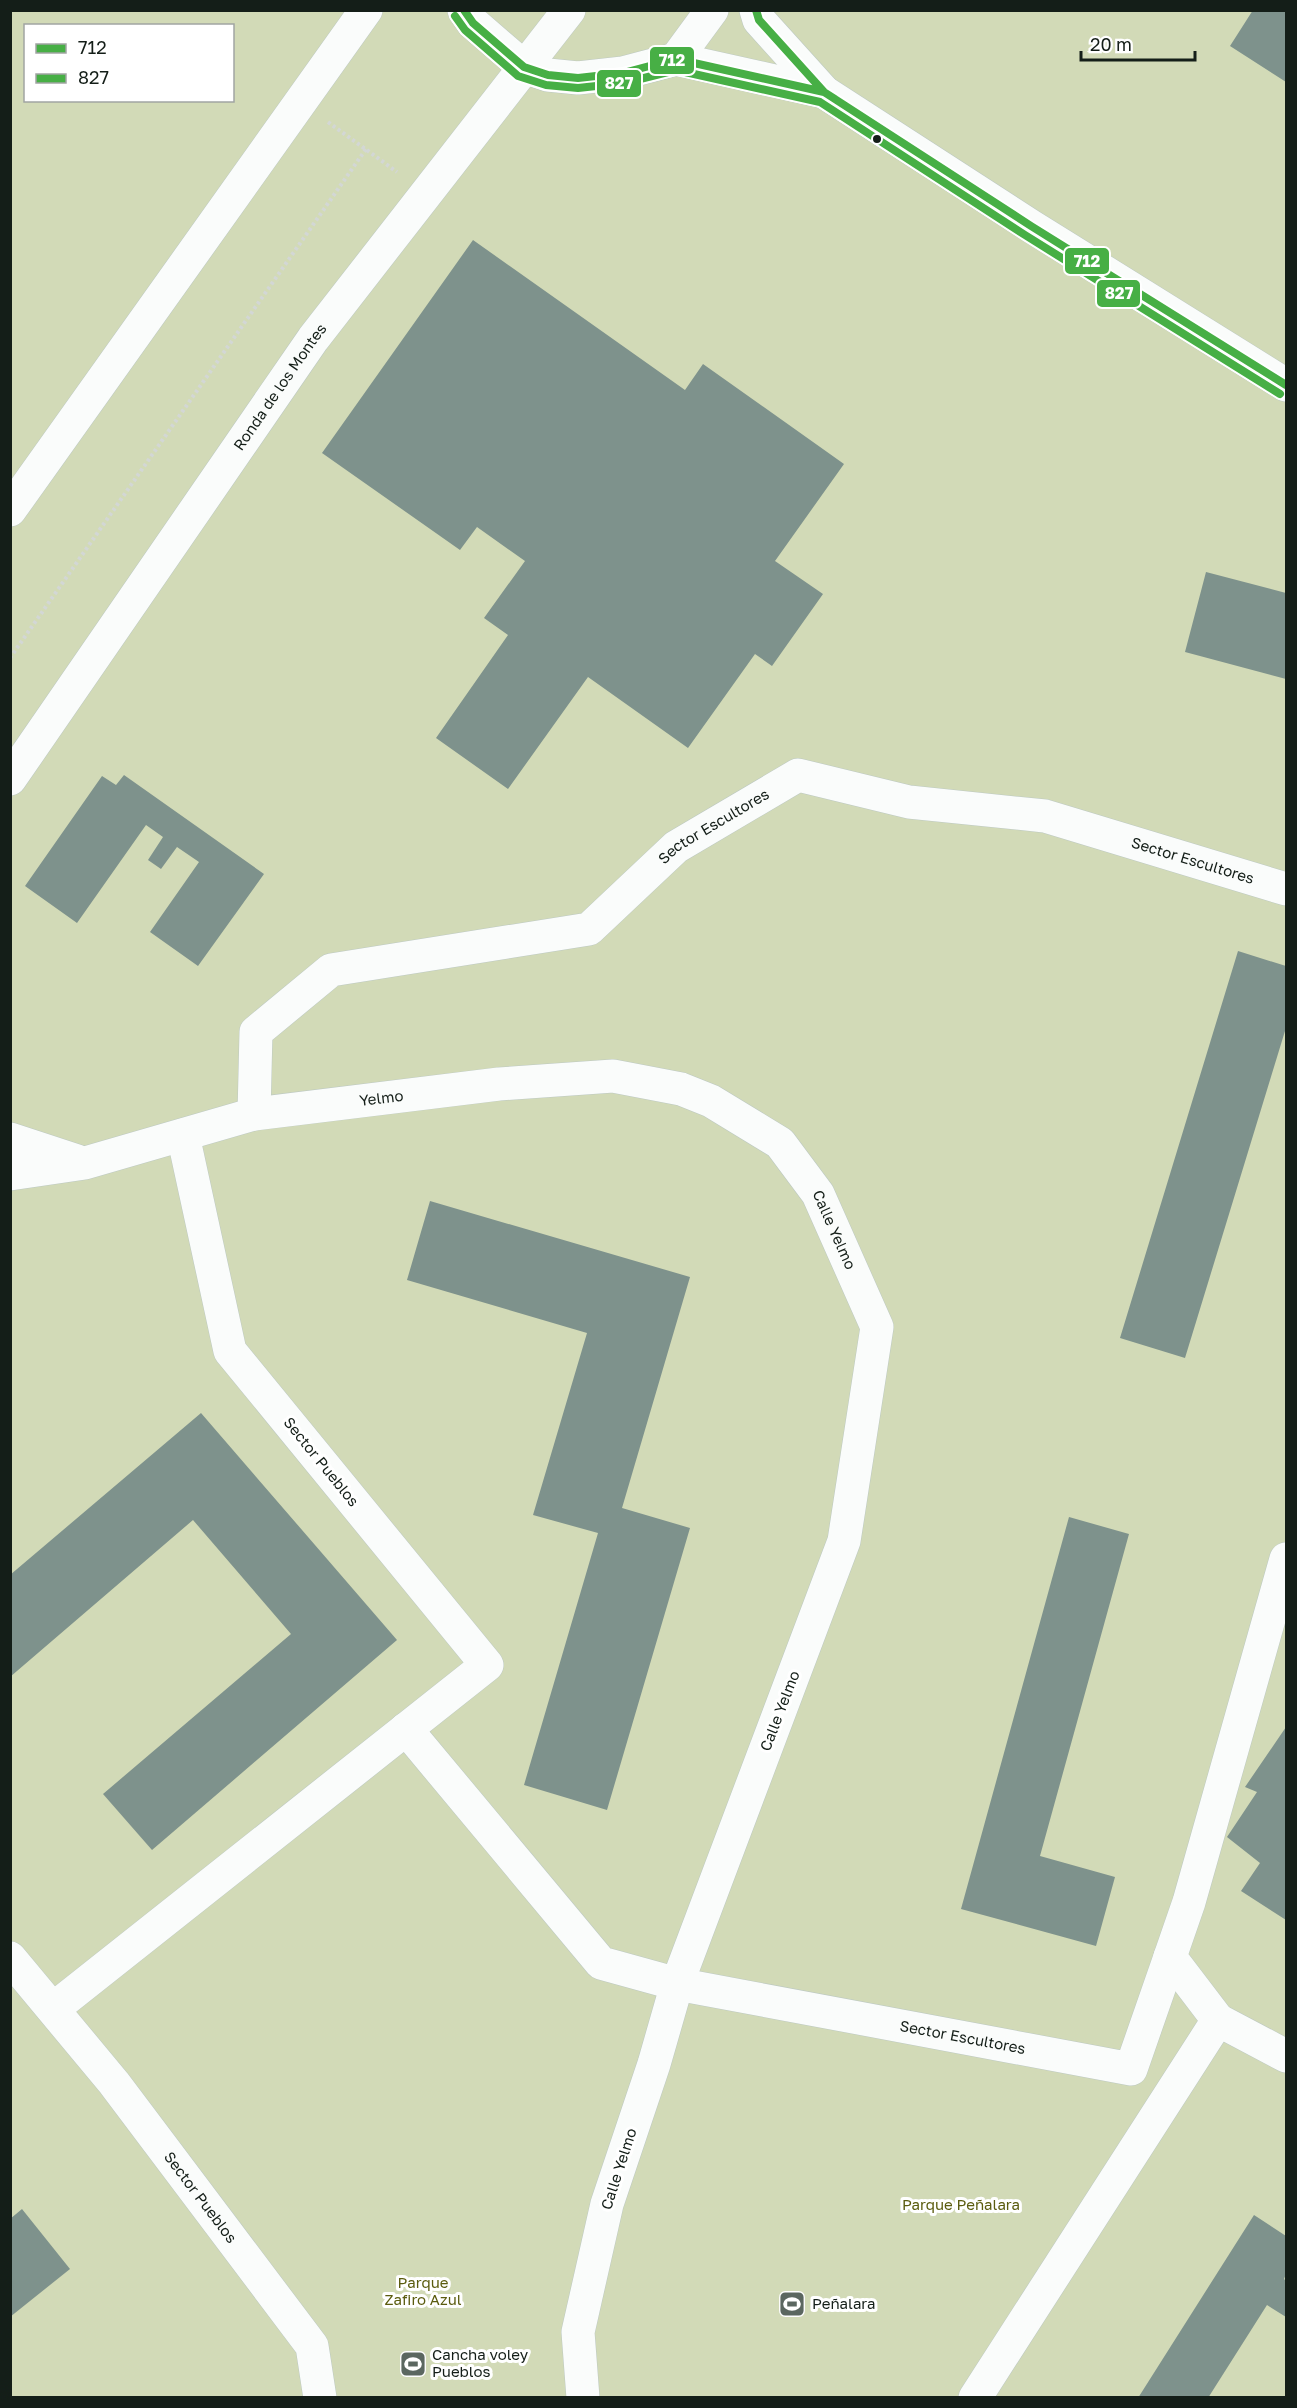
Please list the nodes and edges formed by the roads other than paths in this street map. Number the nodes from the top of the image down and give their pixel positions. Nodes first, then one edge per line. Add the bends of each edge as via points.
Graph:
1 (366, 10) edge
2 (464, 10) edge
3 (569, 10) edge
4 (712, 10) edge
5 (756, 10) edge
6 (676, 59) junction
7 (524, 67) junction
8 (824, 92) junction
9 (1287, 385) edge
10 (10, 510) edge
11 (10, 779) edge
12 (1287, 889) edge
13 (681, 1089) joint
14 (254, 1114) junction
15 (183, 1135) junction
16 (10, 1139) edge
17 (85, 1163) junction
18 (10, 1174) edge
19 (1287, 1560) edge
20 (406, 1729) junction
21 (1170, 1957) junction
22 (10, 1958) edge
23 (677, 1984) junction
24 (53, 2009) junction
25 (1218, 2020) junction
26 (1287, 2056) edge
27 (320, 2397) edge
28 (583, 2397) edge
29 (975, 2397) edge

1 - 10 street
2 - 7 street via 473,23
3 - 7 street, Ronda de los Montes
4 - 6 street
5 - 8 street via 759,20
6 - 7 street via 623,73 579,78 548,75
6 - 8 street
7 - 11 street, Ronda de los Montes via 313,339
8 - 9 street
12 - 14 street, Sector Escultores via 1045,816 909,802 798,775 675,847 589,928 331,969 256,1032
13 - 14 street, Yelmo via 613,1076 499,1084
13 - 23 street, Calle Yelmo via 711,1101 780,1143 818,1194 877,1327 844,1541
14 - 15 street, Yelmo
15 - 17 street, Yelmo
15 - 20 street, Sector Pueblos via 230,1351 487,1665
16 - 17 street
17 - 18 street, Yelmo
19 - 21 street, Sector Escultores
20 - 23 street via 601,1963
20 - 24 street, Sector Pueblos
21 - 23 street, Sector Escultores via 1131,2070
21 - 25 street
22 - 24 street, Sector Pueblos
23 - 28 street, Calle Yelmo via 607,2204 585,2297 578,2332
24 - 27 street, Sector Pueblos via 114,2083 312,2346
25 - 26 street
25 - 29 street

